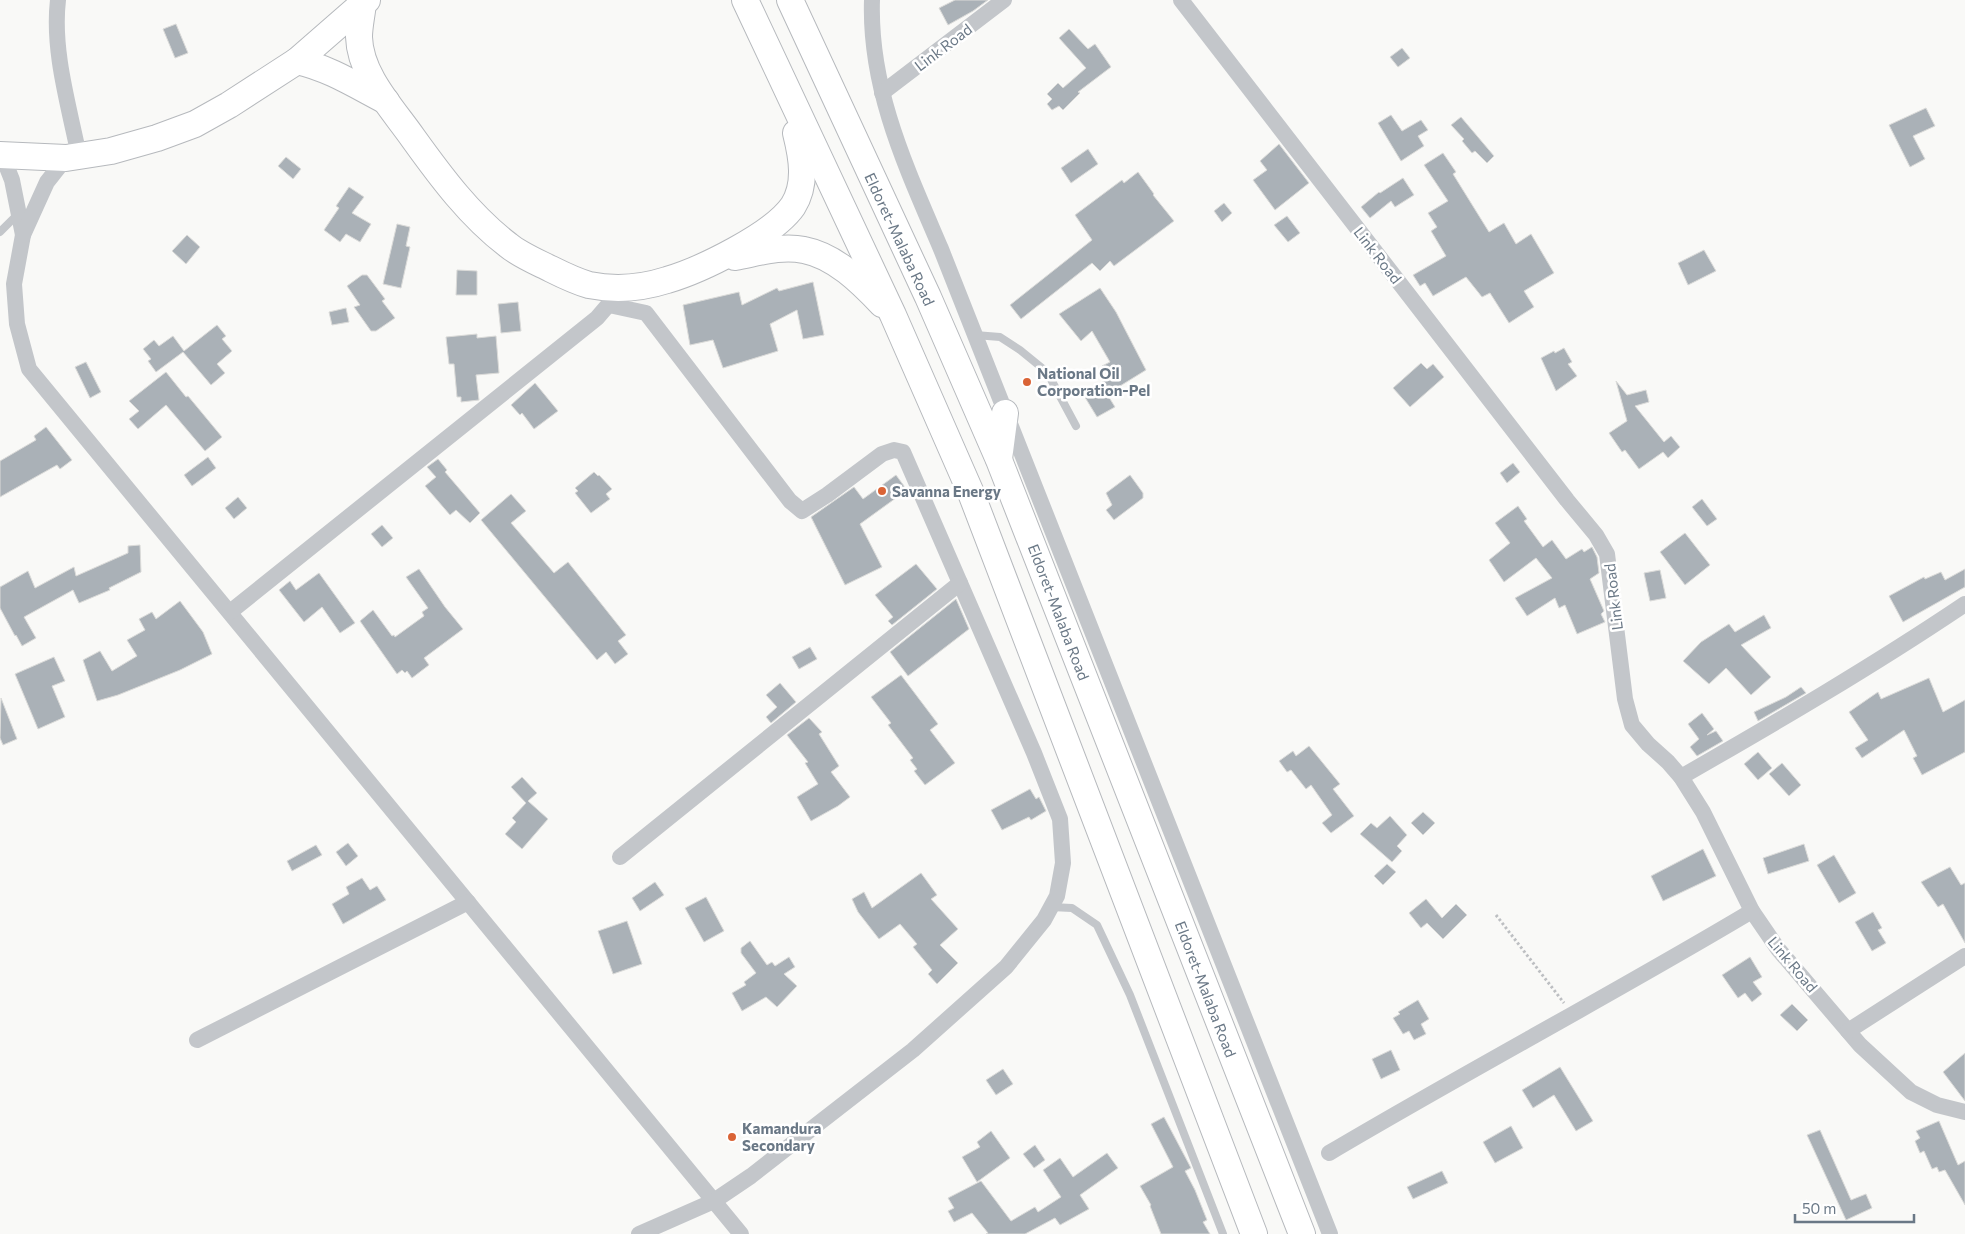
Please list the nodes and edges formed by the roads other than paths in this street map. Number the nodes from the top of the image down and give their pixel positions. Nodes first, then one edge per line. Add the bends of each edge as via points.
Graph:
1 (58, 0) edge
2 (745, 0) edge
3 (790, 0) edge
4 (872, 0) edge
5 (1004, 0) edge
6 (1180, 0) edge
7 (365, 2) edge
8 (297, 61) junction
9 (780, 72) junction
10 (882, 93) junction
11 (387, 102) junction
12 (1, 155) edge
13 (73, 157) junction
14 (19, 213) junction
15 (0, 232) edge
16 (23, 235) junction
17 (713, 261) junction
18 (615, 297) junction
19 (893, 315) junction
20 (975, 335) junction
21 (1006, 413) junction
22 (1076, 426) dead end
23 (999, 460) junction
24 (960, 582) junction
25 (1965, 604) edge
26 (230, 612) junction
27 (1681, 777) junction
28 (620, 857) dead end
29 (468, 902) junction
30 (1051, 907) junction
31 (1752, 911) junction
32 (1965, 956) edge
33 (1848, 1031) junction
34 (197, 1040) dead end
35 (1965, 1112) edge
36 (1330, 1153) dead end
37 (714, 1201) junction
38 (639, 1234) edge
39 (741, 1234) edge
40 (1224, 1234) edge
41 (1254, 1234) edge
42 (1302, 1234) edge
43 (1330, 1234) edge

1 - 13 street via 60,57
2 - 9 highway
3 - 23 highway, Eldoret-Malaba Road via 928,297
4 - 10 street, Eldoret-Malaba Road via 871,29
5 - 10 street, Link Road
6 - 27 street, Link Road via 1596,535 1608,554 1625,699 1632,726
7 - 8 highway
7 - 11 highway via 360,49 365,68
8 - 11 highway via 340,76
8 - 13 highway via 196,124 111,151
9 - 17 highway via 800,150 801,187 792,207 780,221
9 - 19 highway
10 - 20 street, Eldoret-Malaba Road via 896,142
11 - 18 highway via 455,194 509,246 569,278
12 - 13 highway
12 - 14 street via 12,180
13 - 16 street via 46,182
14 - 15 lane
14 - 16 street
16 - 26 street via 14,284 17,324 29,369
17 - 18 highway
17 - 19 highway via 786,249 824,256 867,289
18 - 24 street via 646,313 790,501 802,511 882,454 894,450 903,452
18 - 26 street via 597,318
19 - 41 highway via 971,494
20 - 21 street, Eldoret-Malaba Road
20 - 22 lane via 1000,337 1047,372
21 - 23 highway
21 - 43 street, Eldoret-Malaba Road
23 - 42 highway, Eldoret-Malaba Road
24 - 28 street
24 - 30 street via 1060,819 1062,864 1057,896
25 - 27 street
26 - 29 street
27 - 31 street, Link Road via 1703,812
29 - 34 street
29 - 37 street
30 - 37 street via 1006,967 913,1050
30 - 40 lane via 1072,908 1097,925 1130,996
31 - 33 street, Link Road via 1778,949
31 - 36 street
32 - 33 street
33 - 35 street, Link Road via 1911,1092 1937,1105
37 - 38 street
37 - 39 street

